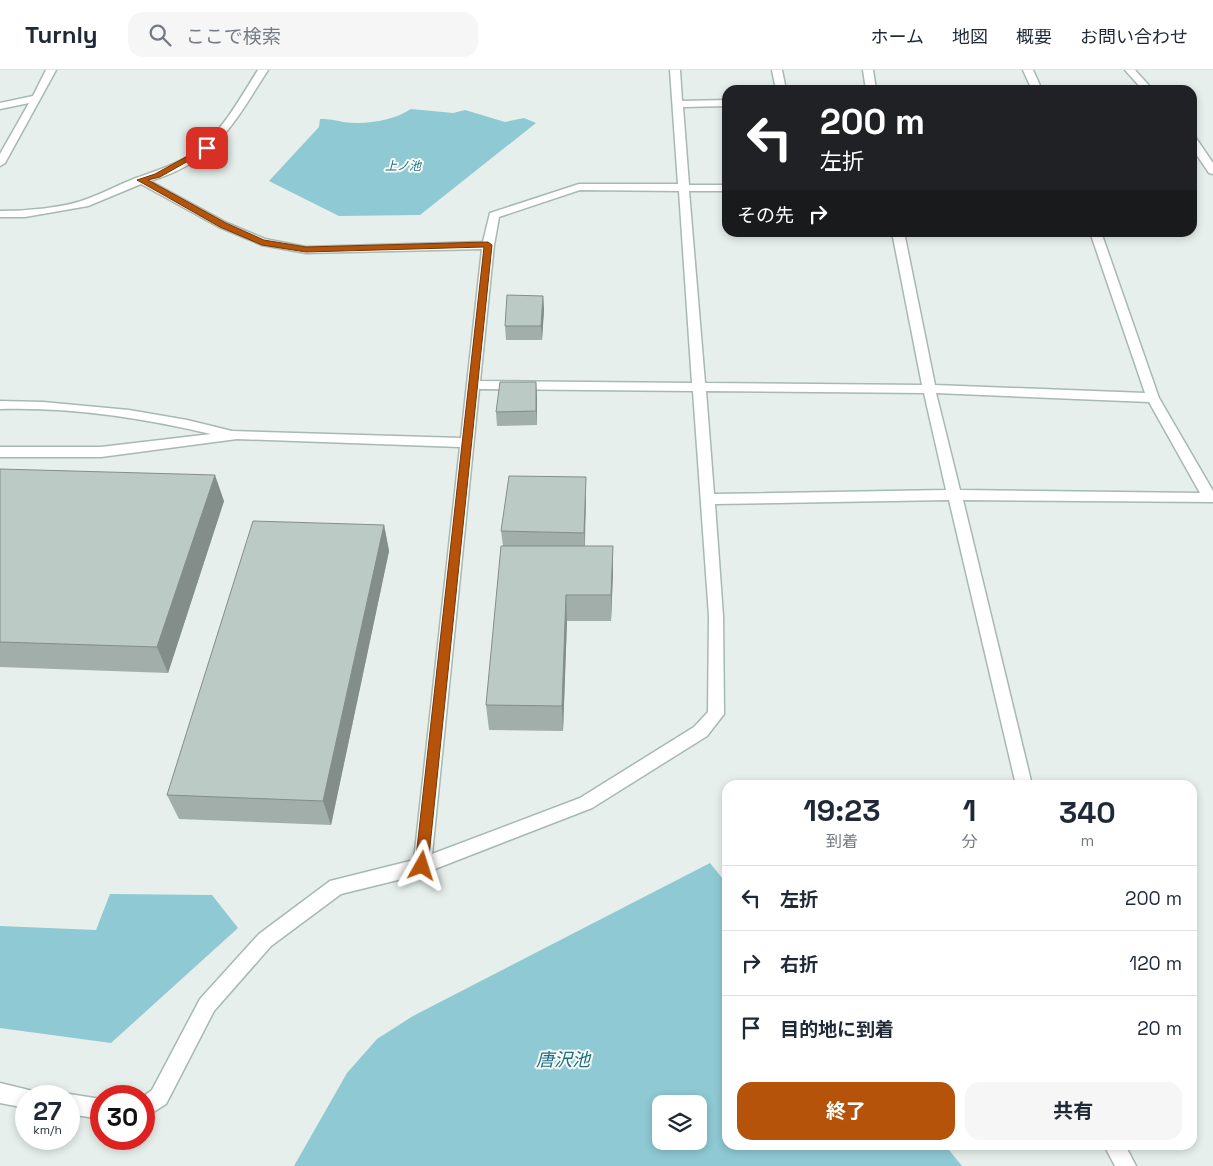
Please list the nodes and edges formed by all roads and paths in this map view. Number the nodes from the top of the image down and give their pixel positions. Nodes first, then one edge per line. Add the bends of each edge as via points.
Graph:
1 (51, 70) edge
2 (263, 70) edge
3 (675, 70) edge
4 (777, 70) edge
5 (868, 70) edge
6 (1028, 70) edge
7 (1130, 70) edge
8 (779, 85) edge
9 (870, 85) edge
10 (1035, 85) edge
11 (1144, 85) edge
12 (37, 98) junction
13 (722, 103) edge
14 (678, 104) junction
15 (0, 106) edge
16 (1197, 147) edge
17 (0, 162) edge
18 (1213, 171) edge
19 (141, 180) junction
20 (685, 188) junction
21 (722, 188) edge
22 (0, 214) edge
23 (899, 237) edge
24 (1097, 237) edge
25 (488, 245) junction
26 (473, 385) junction
27 (700, 388) junction
28 (929, 390) junction
29 (1153, 398) junction
30 (0, 406) edge
31 (237, 436) junction
32 (467, 443) junction
33 (0, 452) edge
34 (953, 494) junction
35 (708, 499) junction
36 (1023, 780) edge
37 (422, 866) junction
38 (0, 1093) edge
39 (15, 1096) edge
40 (155, 1100) edge
41 (1117, 1150) edge
42 (1126, 1166) edge

1 - 12 street
2 - 19 street via 227,126 207,148 158,176
3 - 14 street
4 - 8 street
5 - 9 street
6 - 10 street
7 - 11 street
12 - 15 street
12 - 17 street
13 - 14 street
14 - 20 street
16 - 18 street
19 - 22 street via 88,202 25,214
19 - 25 street via 223,225 262,242 306,250
20 - 21 street
20 - 25 street via 579,188 494,215
20 - 27 street
23 - 28 street
24 - 29 street
25 - 26 street
26 - 27 street
26 - 32 street
27 - 28 street
27 - 35 street
28 - 29 street
28 - 34 street
29 - 34 street via 1210,498
30 - 31 street via 18,404 121,412 183,422
31 - 32 street
31 - 33 street via 101,452
32 - 37 street
34 - 35 street
34 - 36 street
35 - 37 street via 716,616 716,714 701,731 586,803
37 - 40 street via 336,887 265,940 208,1005
38 - 39 street
41 - 42 street

